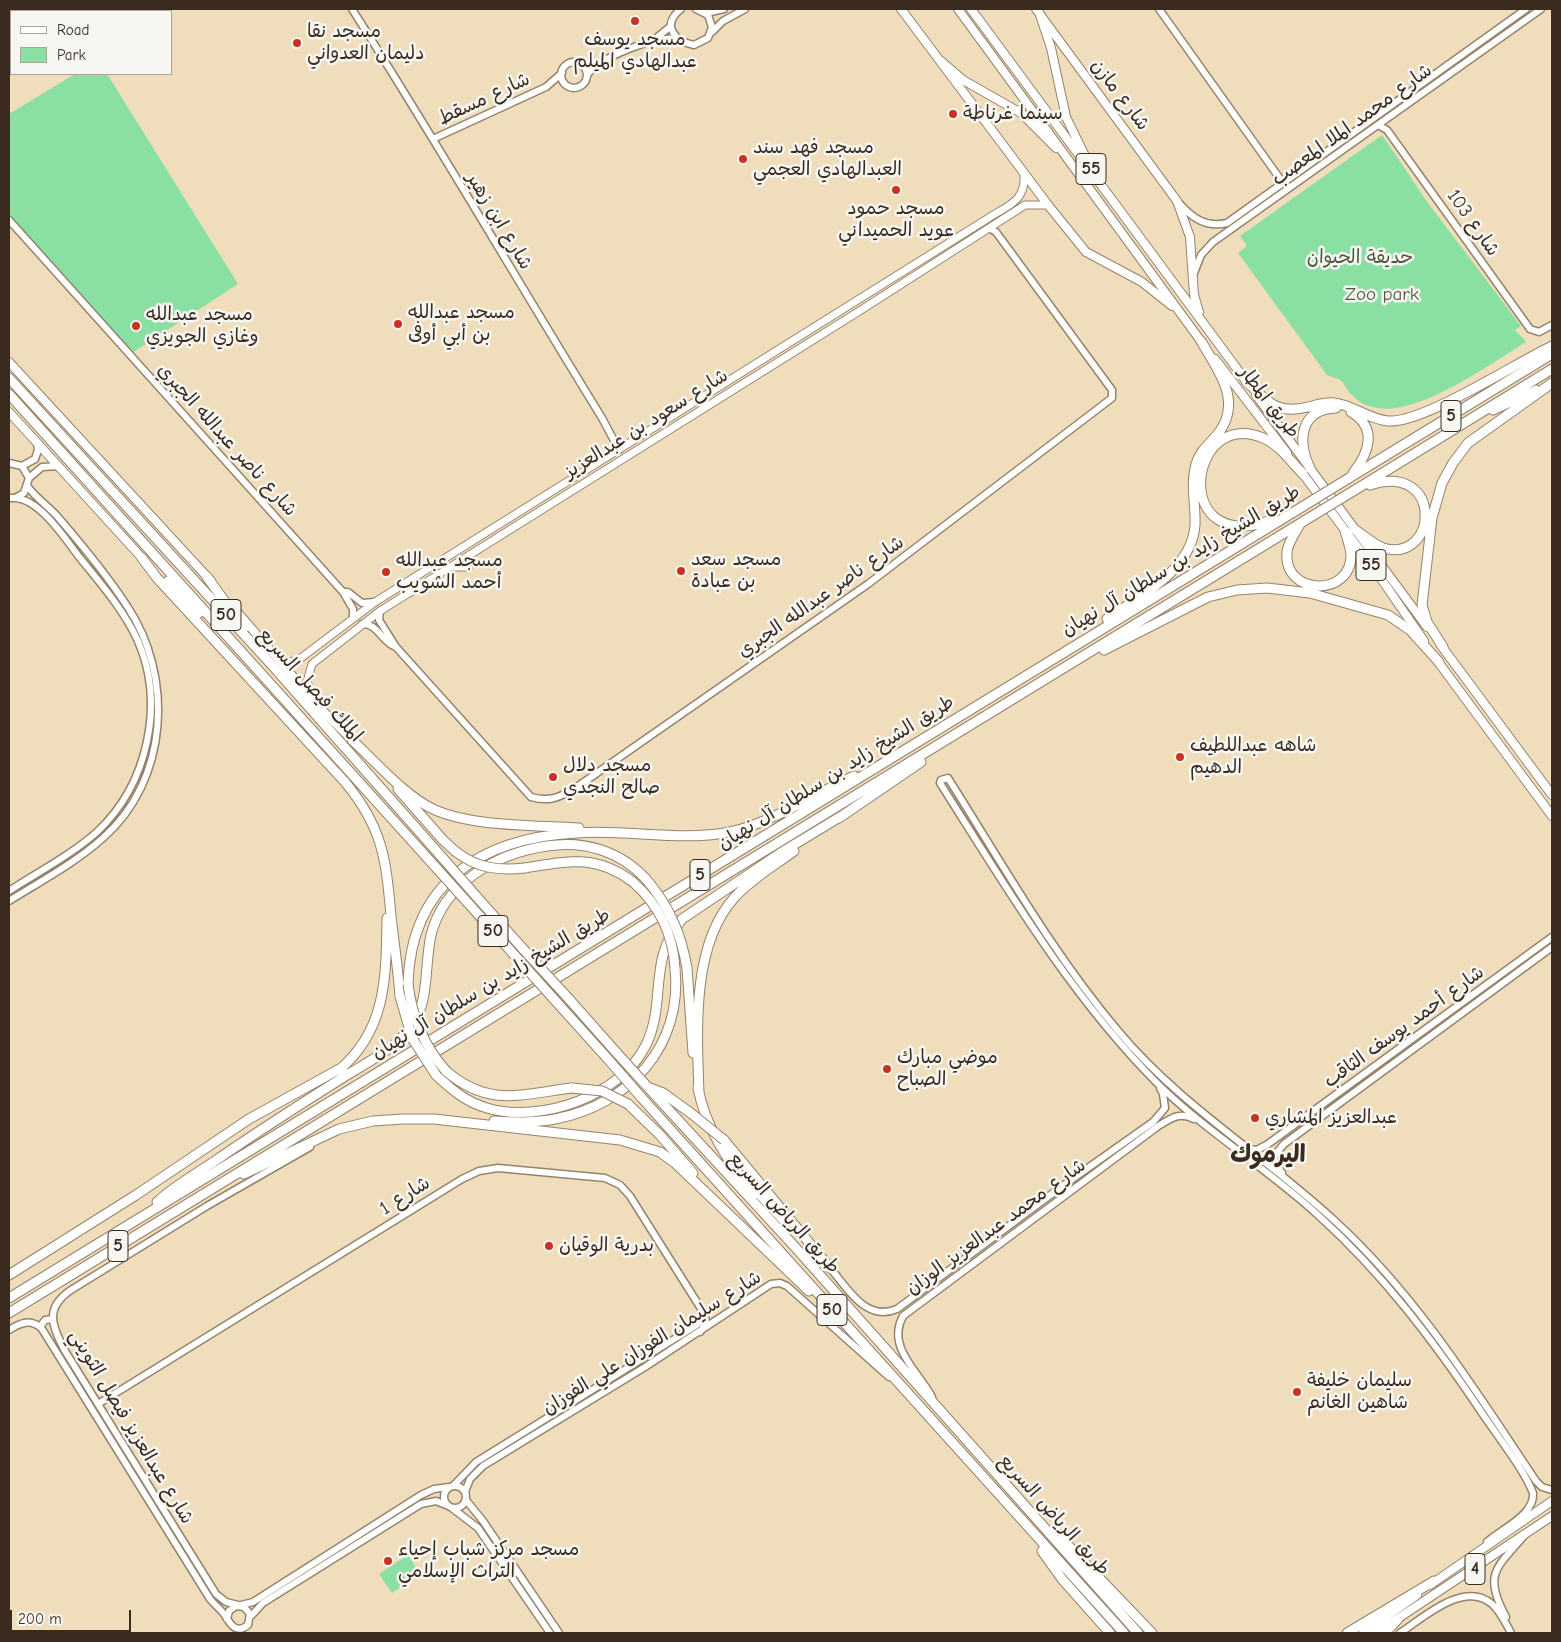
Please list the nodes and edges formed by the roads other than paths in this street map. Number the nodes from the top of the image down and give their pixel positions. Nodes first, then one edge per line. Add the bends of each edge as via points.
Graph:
1 (352, 9) edge
2 (696, 9) edge
3 (724, 9) edge
4 (745, 9) edge
5 (902, 9) edge
6 (958, 9) edge
7 (971, 9) edge
8 (1158, 9) edge
9 (1526, 9) edge
10 (1541, 9) edge
11 (678, 10) edge
12 (1037, 10) edge
13 (706, 13) junction
14 (671, 26) junction
15 (711, 33) junction
16 (678, 39) junction
17 (647, 43) junction
18 (1464, 53) junction
19 (1471, 58) junction
20 (941, 61) junction
21 (581, 64) junction
22 (598, 64) junction
23 (562, 73) junction
24 (587, 74) junction
25 (568, 86) junction
26 (546, 87) junction
27 (1387, 119) junction
28 (1378, 125) junction
29 (1388, 130) junction
30 (433, 139) junction
31 (1332, 147) junction
32 (1322, 154) junction
33 (1336, 156) junction
34 (1326, 163) junction
35 (1091, 169) junction
36 (1024, 174) junction
37 (1283, 183) junction
38 (1091, 188) junction
39 (1020, 196) junction
40 (1177, 200) junction
41 (1025, 205) junction
42 (1048, 205) junction
43 (9, 220) edge
44 (1227, 223) junction
45 (993, 227) junction
46 (1228, 231) junction
47 (950, 242) junction
48 (941, 249) junction
49 (954, 250) junction
50 (946, 256) junction
51 (1192, 276) junction
52 (1184, 318) junction
53 (1552, 325) edge
54 (1209, 329) junction
55 (803, 335) junction
56 (793, 341) junction
57 (1201, 341) junction
58 (806, 344) junction
59 (1552, 346) edge
60 (798, 349) junction
61 (1552, 354) edge
62 (9, 362) edge
63 (1552, 369) edge
64 (9, 378) edge
65 (1246, 381) junction
66 (1552, 382) edge
67 (9, 394) edge
68 (9, 412) edge
69 (1466, 422) junction
70 (36, 442) junction
71 (619, 450) junction
72 (10, 462) edge
73 (22, 466) junction
74 (59, 466) junction
75 (1306, 471) junction
76 (30, 478) junction
77 (1349, 478) junction
78 (28, 487) junction
79 (1355, 490) junction
80 (12, 498) edge
81 (1296, 510) junction
82 (505, 520) junction
83 (1302, 522) junction
84 (498, 525) junction
85 (510, 529) junction
86 (1350, 530) junction
87 (476, 550) junction
88 (142, 558) junction
89 (469, 566) dead end
90 (448, 568) junction
91 (207, 577) joint
92 (343, 592) junction
93 (375, 602) junction
94 (380, 611) junction
95 (353, 617) junction
96 (362, 624) junction
97 (330, 636) junction
98 (336, 643) junction
99 (396, 647) junction
100 (1443, 647) junction
101 (242, 653) junction
102 (274, 661) junction
103 (1438, 662) junction
104 (1042, 666) junction
105 (1048, 678) junction
106 (321, 709) junction
107 (953, 737) junction
108 (353, 741) junction
109 (892, 758) junction
110 (1552, 795) edge
111 (843, 815) junction
112 (1552, 816) edge
113 (686, 837) junction
114 (388, 875) junction
115 (9, 891) edge
116 (9, 900) edge
117 (1552, 937) edge
118 (1552, 947) edge
119 (524, 950) joint
120 (518, 960) joint
121 (1074, 988) junction
122 (1088, 994) junction
123 (1088, 1006) junction
124 (1451, 1011) junction
125 (1107, 1018) junction
126 (1441, 1029) junction
127 (343, 1067) junction
128 (1157, 1083) junction
129 (645, 1085) junction
130 (699, 1093) junction
131 (287, 1112) junction
132 (434, 1119) junction
133 (1200, 1123) junction
134 (1155, 1124) junction
135 (1293, 1126) junction
136 (339, 1128) junction
137 (1284, 1144) junction
138 (1246, 1148) junction
139 (729, 1161) junction
140 (1090, 1166) junction
141 (1286, 1178) junction
142 (227, 1180) junction
143 (1066, 1183) junction
144 (1078, 1185) junction
145 (1054, 1202) junction
146 (726, 1210) junction
147 (147, 1213) junction
148 (1324, 1222) junction
149 (1346, 1231) junction
150 (1343, 1240) junction
151 (794, 1247) junction
152 (1365, 1250) junction
153 (831, 1268) junction
154 (9, 1275) edge
155 (9, 1298) edge
156 (904, 1304) junction
157 (908, 1310) junction
158 (9, 1313) edge
159 (53, 1319) junction
160 (1418, 1322) junction
161 (40, 1327) junction
162 (847, 1327) junction
163 (9, 1330) edge
164 (696, 1331) junction
165 (1439, 1338) junction
166 (1436, 1345) junction
167 (66, 1351) junction
168 (58, 1355) junction
169 (1453, 1358) junction
170 (604, 1382) junction
171 (901, 1388) junction
172 (593, 1389) junction
173 (608, 1390) junction
174 (599, 1395) junction
175 (98, 1404) junction
176 (940, 1411) junction
177 (149, 1486) junction
178 (452, 1486) junction
179 (1552, 1490) edge
180 (142, 1491) junction
181 (465, 1492) junction
182 (155, 1497) junction
183 (1018, 1498) junction
184 (466, 1500) junction
185 (148, 1501) junction
186 (1552, 1501) edge
187 (449, 1506) junction
188 (1552, 1516) edge
189 (1022, 1522) junction
190 (1526, 1534) junction
191 (1480, 1550) junction
192 (1434, 1581) junction
193 (276, 1586) junction
194 (280, 1593) junction
195 (240, 1605) junction
196 (1398, 1619) junction
197 (250, 1620) junction
198 (228, 1621) junction
199 (232, 1633) edge
200 (246, 1633) edge
201 (550, 1633) edge
202 (559, 1633) edge
203 (1110, 1633) edge
204 (1124, 1633) edge
205 (1138, 1633) edge
206 (1152, 1633) edge
207 (1347, 1633) edge
208 (1363, 1633) edge
209 (1376, 1633) edge
210 (1385, 1633) edge
211 (1400, 1633) edge
212 (1511, 1633) edge
213 (1515, 1633) edge

1 - 30 street, شارع ابن زهير
2 - 13 street
3 - 13 street
4 - 15 street via 723,21
5 - 20 main road
6 - 38 main road, طريق المطار / 55
7 - 35 main road, طريق المطار / 55
8 - 37 street
9 - 18 street, شارع محمد الملا المعصب
10 - 19 street, شارع محمد الملا المعصب
11 - 14 street
12 - 35 main road via 1051,48 1066,117
12 - 40 main road, شارع مازن
13 - 15 street via 711,21
14 - 16 street
14 - 17 street
15 - 16 street via 698,44
16 - 17 street via 664,38
17 - 22 street
18 - 19 street via 1465,58
18 - 31 street, شارع محمد الملا المعصب
19 - 27 street, شارع محمد الملا المعصب
20 - 36 main road
20 - 38 main road via 955,75 1027,118
21 - 22 street
21 - 23 street via 570,63
21 - 24 street
22 - 24 street
23 - 25 street
23 - 26 street, شارع مسقط
24 - 25 street via 586,82 580,86
25 - 26 street, شارع مسقط
26 - 30 street, شارع مسقط
27 - 28 street, شارع محمد الملا المعصب
27 - 29 street
28 - 29 street, شارع 103
28 - 33 street, شارع محمد الملا المعصب
29 - 53 street, شارع 103 via 1530,330 1534,332
30 - 71 street, شارع ابن زهير
31 - 32 street, شارع محمد الملا المعصب
31 - 33 street via 1331,153
32 - 34 street
32 - 37 street, شارع محمد الملا المعصب
33 - 34 street, شارع محمد الملا المعصب
34 - 46 street, شارع محمد الملا المعصب
35 - 54 main road, طريق المطار / 55
36 - 39 main road via 1024,190
36 - 42 main road
37 - 44 street, شارع محمد الملا المعصب
38 - 52 main road, طريق المطار / 55
39 - 41 main road
39 - 47 main road, شارع سعود بن عبدالعزيز
40 - 44 street via 1189,214 1204,223
40 - 51 main road, شارع مازن via 1190,237
41 - 42 main road
41 - 45 main road, شارع سعود بن عبدالعزيز
42 - 52 main road via 1086,252 1157,292
43 - 92 street, شارع ناصر عبدالله الجبري
44 - 46 street via 1225,228
45 - 49 main road, شارع سعود بن عبدالعزيز
45 - 99 street, شارع ناصر عبدالله الجبري via 1112,390 1112,398 868,584 557,799 531,797
46 - 51 street, شارع محمد الملا المعصب via 1208,247
47 - 48 main road, شارع سعود بن عبدالعزيز
47 - 49 main road
48 - 50 main road
48 - 55 main road, شارع سعود بن عبدالعزيز
49 - 50 main road, شارع سعود بن عبدالعزيز
50 - 58 main road, شارع سعود بن عبدالعزيز
51 - 54 main road, شارع مازن via 1194,295
52 - 57 main road, طريق المطار / 55
54 - 65 main road, طريق المطار / 55
55 - 56 main road, شارع سعود بن عبدالعزيز
55 - 58 main road via 801,340
56 - 60 main road via 798,344
56 - 71 main road, شارع سعود بن عبدالعزيز
57 - 75 main road, طريق المطار / 55
57 - 104 highway via 1224,380 1229,406 1223,426 1202,450 1196,465 1195,526 1185,555 1163,579
58 - 60 main road, شارع سعود بن عبدالعزيز
59 - 65 highway via 1437,407 1399,421 1375,418 1337,403 1322,403 1296,410 1278,408
60 - 85 main road, شارع سعود بن عبدالعزيز
61 - 77 highway, طريق الشيخ زايد بن سلطان آل نهيان / 5
62 - 91 main road
63 - 69 highway, طريق الشيخ زايد بن سلطان آل نهيان / 5
64 - 102 highway, الملك فيصل السريع / 50
65 - 75 main road, طريق المطار / 55
66 - 69 highway
66 - 100 highway via 1468,443 1442,483 1432,518 1422,605 1426,622
67 - 101 highway, الملك فيصل السريع / 50
68 - 70 main road
69 - 79 highway, طريق الشيخ زايد بن سلطان آل نهيان / 5
70 - 73 street via 36,456 31,463
70 - 74 main road
71 - 82 main road, شارع سعود بن عبدالعزيز
72 - 73 street
73 - 76 street
74 - 76 street via 42,467
74 - 88 main road
75 - 77 highway via 1302,439 1306,425 1327,408 1342,408 1358,416 1367,431 1368,440 1364,459
75 - 81 highway via 1263,438 1246,435 1221,442 1201,468 1202,497 1208,509 1224,522 1236,527 1249,527
75 - 86 main road, طريق المطار / 55
76 - 78 street
77 - 81 highway, طريق الشيخ زايد بن سلطان آل نهيان / 5, bridge
78 - 80 street via 24,493
78 - 116 street via 61,522 133,615 153,662 159,710 156,740 147,771 120,820 81,856
79 - 83 highway, طريق الشيخ زايد بن سلطان آل نهيان / 5, bridge
79 - 86 highway via 1386,480 1405,483 1420,495 1427,514 1420,536 1402,548 1381,547
80 - 115 street via 30,502 47,518 121,612 143,656 151,707 149,734 142,760 116,811 86,841
81 - 104 highway, طريق الشيخ زايد بن سلطان آل نهيان / 5
82 - 84 main road, شارع سعود بن عبدالعزيز
82 - 85 main road
83 - 86 highway via 1288,547 1288,563 1296,578 1313,587 1334,584 1348,569
83 - 105 highway, طريق الشيخ زايد بن سلطان آل نهيان / 5
84 - 87 main road via 499,531
84 - 93 main road, شارع سعود بن عبدالعزيز
85 - 87 main road, شارع سعود بن عبدالعزيز
86 - 100 main road, طريق المطار / 55
86 - 103 main road, طريق المطار / 55
87 - 90 main road, شارع سعود بن عبدالعزيز
88 - 101 highway
88 - 114 highway via 357,797 378,835
89 - 90 main road
90 - 94 main road, شارع سعود بن عبدالعزيز
91 - 102 highway
92 - 93 street, شارع ناصر عبدالله الجبري via 362,603
92 - 95 street, شارع ناصر عبدالله الجبري via 353,608
93 - 95 main road, شارع سعود بن عبدالعزيز
94 - 96 main road, شارع سعود بن عبدالعزيز
94 - 99 street, شارع ناصر عبدالله الجبري via 379,620
95 - 97 main road, شارع سعود بن عبدالعزيز
96 - 98 main road, شارع سعود بن عبدالعزيز
96 - 99 street, شارع ناصر عبدالله الجبري via 372,626
97 - 98 main road
97 - 102 main road, شارع سعود بن عبدالعزيز via 297,661
98 - 106 main road, شارع سعود بن عبدالعزيز via 312,664 307,676
100 - 110 main road, طريق المطار / 55
101 - 120 highway, الملك فيصل السريع / 50, bridge
102 - 106 main road, الملك فيصل السريع
102 - 119 highway, الملك فيصل السريع / 50, bridge
103 - 105 highway via 1410,630 1388,615 1298,590 1256,588 1208,597
103 - 112 main road, طريق المطار / 55
104 - 109 highway, طريق الشيخ زايد بن سلطان آل نهيان / 5
105 - 107 highway, طريق الشيخ زايد بن سلطان آل نهيان / 5
106 - 108 main road, الملك فيصل السريع
107 - 111 highway via 912,770
107 - 142 highway, طريق الشيخ زايد بن سلطان آل نهيان / 5
108 - 113 highway via 412,794 434,809 451,815
108 - 132 highway, bridge via 455,851 472,863 507,870 574,861 615,869 649,897 664,921 673,947 677,982 673,1014 663,1041 636,1080 575,1114 555,1119 513,1122
109 - 113 highway via 754,824 732,832
109 - 147 highway, طريق الشيخ زايد بن سلطان آل نهيان / 5
111 - 114 highway, bridge via 682,919 663,950 655,1018 638,1059 612,1083 571,1104 547,1110 514,1112 472,1103 458,1096 436,1075 412,1038 400,996
111 - 130 highway via 751,882 735,897 714,927 701,978
113 - 146 highway, bridge via 576,832 531,838 477,860 449,879 427,908 413,940 408,984 413,1012 423,1038 446,1071 470,1088 497,1097 572,1088 602,1091 628,1104
114 - 127 highway via 380,1010 364,1042
117 - 124 street, شارع أحمد يوسف الثاقب
118 - 126 street, شارع أحمد يوسف الثاقب
119 - 129 highway, طريق الرياض السريع / 50, bridge
120 - 162 highway, طريق الرياض السريع / 50, bridge
121 - 122 street via 1083,996
121 - 122 street via 940,783 948,778 1061,958
121 - 123 street
122 - 125 street
123 - 125 street via 1091,1003
123 - 128 street
124 - 126 street via 1452,1016
124 - 135 street, شارع أحمد يوسف الثاقب
125 - 138 street via 1162,1076
126 - 137 street, شارع أحمد يوسف الثاقب
127 - 131 highway
127 - 154 highway via 243,1123
128 - 133 street
128 - 134 street, شارع محمد عبدالعزيز الوزان via 1164,1094 1164,1108
129 - 151 highway, طريق الرياض السريع / 50
129 - 153 highway, bridge via 663,1093 724,1140
130 - 131 highway, bridge via 684,948 672,917 659,894 629,863 614,854 568,843 525,849 473,874 449,897 436,920 431,936 424,1000 412,1025 393,1046
130 - 139 highway via 714,1137
131 - 147 highway via 169,1192
132 - 136 highway via 382,1120
132 - 146 highway via 620,1140 643,1146 660,1152
133 - 134 street, شارع محمد عبدالعزيز الوزان via 1182,1114
133 - 148 street via 1268,1174
134 - 140 street, شارع محمد عبدالعزيز الوزان
134 - 144 street, شارع محمد عبدالعزيز الوزان
135 - 137 street via 1281,1138
135 - 138 street, شارع أحمد يوسف الثاقب via 1261,1149
136 - 142 highway
136 - 159 street, شارع عبدالعزيز فيصل الثويني via 71,1290 56,1304
137 - 141 street via 1274,1156
138 - 141 street
139 - 151 highway
139 - 153 highway
140 - 143 street, شارع محمد عبدالعزيز الوزان
140 - 144 street via 1076,1178
141 - 149 street
142 - 158 highway, طريق الشيخ زايد بن سلطان آل نهيان / 5
143 - 145 street via 1069,1188
143 - 156 street, شارع محمد عبدالعزيز الوزان
144 - 145 street, شارع محمد عبدالعزيز الوزان
145 - 157 street, شارع محمد عبدالعزيز الوزان
146 - 162 highway
147 - 155 highway, طريق الشيخ زايد بن سلطان آل نهيان / 5
148 - 149 street via 1330,1223 1341,1234
148 - 150 street
149 - 152 street
150 - 152 street via 1347,1238
150 - 160 street
151 - 176 highway, طريق الرياض السريع / 50
152 - 165 street via 1394,1279
153 - 156 street, شارع محمد عبدالعزيز الوزان via 860,1302 873,1311 889,1312
156 - 157 street
157 - 176 street, شارع محمد عبدالعزيز الوزان via 897,1330 899,1347
159 - 161 street via 45,1320
159 - 167 street, شارع عبدالعزيز فيصل الثويني via 55,1332
160 - 165 street via 1436,1340
160 - 166 street
161 - 163 street, شارع عبدالعزيز فيصل الثويني via 25,1322
161 - 168 street, شارع عبدالعزيز فيصل الثويني
162 - 171 highway, طريق الرياض السريع / 50
164 - 170 street, شارع سليمان الفوزان علي الفوزان
164 - 171 street, شارع سليمان الفوزان علي الفوزان via 762,1289 780,1283
164 - 173 street, شارع سليمان الفوزان علي الفوزان
164 - 175 street, شارع 1 via 706,1319 702,1311 630,1196 616,1182 605,1178 491,1169 462,1178
165 - 169 street
166 - 169 street via 1441,1344
166 - 191 street via 1533,1493 1533,1501 1526,1511
167 - 168 street
167 - 175 street, شارع عبدالعزيز فيصل الثويني
168 - 180 street, شارع عبدالعزيز فيصل الثويني
169 - 179 street via 1536,1481
170 - 172 street, شارع سليمان الفوزان علي الفوزان
170 - 173 street
171 - 189 highway, طريق الرياض السريع / 50
172 - 174 street via 598,1390
172 - 178 street, شارع سليمان الفوزان علي الفوزان via 476,1462
173 - 174 street, شارع سليمان الفوزان علي الفوزان
174 - 181 street, شارع سليمان الفوزان علي الفوزان via 479,1468 470,1478
175 - 177 street, شارع عبدالعزيز فيصل الثويني
176 - 183 highway, طريق الرياض السريع / 50
177 - 180 street
177 - 182 street, شارع عبدالعزيز فيصل الثويني
178 - 181 street via 460,1486
178 - 187 street via 444,1494
178 - 193 street via 434,1489 421,1496
180 - 185 street, شارع عبدالعزيز فيصل الثويني
181 - 184 street
182 - 185 street via 150,1496
182 - 195 street, شارع عبدالعزيز فيصل الثويني via 218,1597
183 - 205 highway, طريق الرياض السريع / 50
183 - 206 highway via 1070,1546
184 - 187 street via 460,1507
184 - 202 street
185 - 198 street, شارع عبدالعزيز فيصل الثويني via 206,1594
186 - 191 main road, 4
187 - 194 street via 436,1501 421,1504
187 - 201 street via 478,1528
188 - 190 main road, 4
189 - 203 highway via 1062,1579
189 - 204 highway, طريق الرياض السريع / 50
190 - 196 main road, 4
190 - 213 street via 1501,1560 1495,1577 1499,1602
191 - 192 main road, 4
192 - 207 highway
192 - 208 main road, 4
193 - 194 street
193 - 195 street via 253,1602
194 - 197 street via 258,1607
195 - 197 street via 248,1610
195 - 198 street via 229,1611
196 - 209 main road, 4
196 - 210 highway
197 - 198 street via 240,1629
197 - 200 street
198 - 199 street, شارع عبدالعزيز فيصل الثويني
211 - 212 street via 1454,1600 1469,1596 1492,1604

